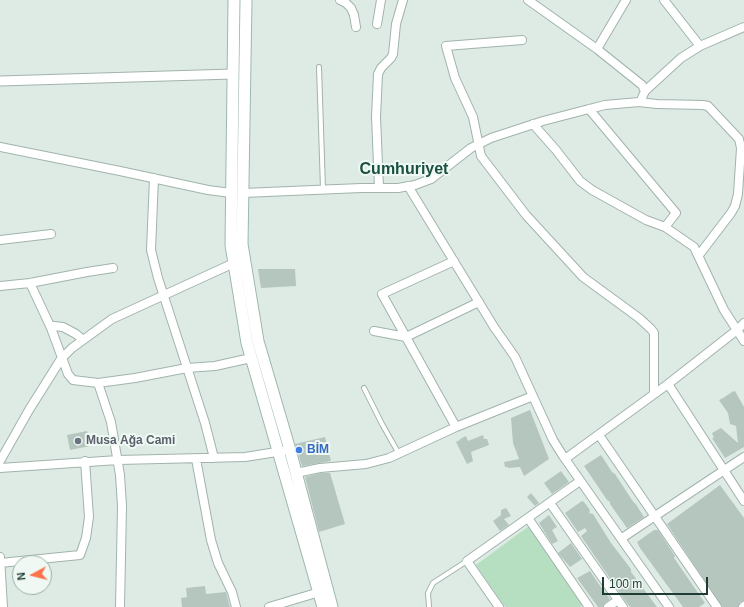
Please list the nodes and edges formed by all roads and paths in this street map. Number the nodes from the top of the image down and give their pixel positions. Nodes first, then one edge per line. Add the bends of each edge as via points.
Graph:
1 (234, 0) edge
2 (246, 0) edge
3 (381, 0) edge
4 (403, 0) edge
5 (528, 0) edge
6 (626, 0) edge
7 (664, 0) edge
8 (344, 1) edge
9 (541, 4) edge
10 (377, 24) dead end
11 (356, 27) dead end
12 (744, 27) edge
13 (522, 40) dead end
14 (700, 46) junction
15 (597, 49) junction
16 (319, 67) dead end
17 (233, 74) junction
18 (0, 82) edge
19 (646, 91) junction
20 (639, 102) junction
21 (589, 109) junction
22 (533, 124) junction
23 (478, 144) junction
24 (0, 147) edge
25 (154, 178) junction
26 (408, 186) junction
27 (379, 188) junction
28 (323, 190) junction
29 (231, 193) junction
30 (243, 193) junction
31 (665, 227) junction
32 (51, 234) dead end
33 (0, 240) edge
34 (699, 255) junction
35 (454, 261) junction
36 (234, 263) junction
37 (113, 268) dead end
38 (30, 283) junction
39 (0, 286) edge
40 (163, 294) junction
41 (479, 302) junction
42 (744, 323) edge
43 (51, 328) junction
44 (737, 330) junction
45 (374, 331) dead end
46 (406, 337) junction
47 (82, 339) junction
48 (744, 341) edge
49 (251, 358) junction
50 (61, 359) junction
51 (187, 368) junction
52 (98, 383) junction
53 (668, 384) junction
54 (364, 388) dead end
55 (654, 394) junction
56 (533, 396) junction
57 (456, 427) junction
58 (598, 435) junction
59 (290, 450) junction
60 (278, 452) junction
61 (400, 454) junction
62 (744, 457) edge
63 (214, 458) junction
64 (196, 459) junction
65 (565, 459) junction
66 (118, 460) junction
67 (0, 461) edge
68 (85, 462) junction
69 (0, 468) edge
70 (723, 471) junction
71 (296, 473) junction
72 (580, 481) junction
73 (744, 501) edge
74 (550, 503) junction
75 (654, 517) junction
76 (528, 518) junction
77 (622, 538) junction
78 (0, 557) edge
79 (467, 562) junction
80 (0, 563) edge
81 (323, 591) junction
82 (621, 604) edge
83 (3, 607) edge
84 (120, 607) edge
85 (236, 607) edge
86 (269, 607) edge
87 (323, 607) edge
88 (332, 607) edge
89 (429, 607) edge
90 (499, 607) edge
91 (589, 607) edge
92 (608, 607) edge
93 (669, 607) edge
94 (717, 607) edge

1 - 17 main road
2 - 30 main road
3 - 10 street
4 - 27 street via 396,24 393,54 378,74 376,117
5 - 9 street
6 - 15 street
7 - 14 street
8 - 11 street via 351,8
9 - 15 street
12 - 14 street
13 - 23 street via 446,46 455,78 473,117
14 - 19 street via 681,58
15 - 19 street
16 - 28 lane
17 - 18 street
17 - 29 main road
19 - 20 street
20 - 21 street
20 - 34 street via 708,106 739,139 741,148 735,206
21 - 22 street
21 - 31 street via 676,213
22 - 23 street
22 - 31 street via 580,181 646,220
23 - 26 street via 431,179
23 - 55 street via 484,161 543,236 583,278 635,315 654,333
24 - 25 street
25 - 29 street
25 - 40 street via 151,250
26 - 27 street
26 - 35 street
27 - 28 street
28 - 30 street
29 - 36 main road via 231,245
30 - 59 main road via 242,244 258,341
31 - 34 street via 690,243
32 - 33 street
34 - 44 street via 724,310
35 - 41 street
35 - 46 street via 382,294
36 - 40 street
36 - 49 main road
37 - 38 street
38 - 39 street
38 - 43 street
40 - 47 street via 112,319
40 - 51 street
41 - 46 street
41 - 56 street via 515,357
42 - 44 street
43 - 47 street via 63,326
43 - 50 street
44 - 48 street
44 - 53 street
45 - 46 street
46 - 57 street
47 - 50 street
49 - 51 street via 215,366
49 - 60 main road
50 - 52 street via 73,380
50 - 67 street
51 - 52 street
51 - 63 street
52 - 66 street via 111,422
53 - 55 street
53 - 70 street
54 - 61 lane
55 - 58 street
56 - 57 street
56 - 65 street via 553,440
57 - 61 street
58 - 65 street
58 - 75 street
59 - 60 street
59 - 71 main road
60 - 63 street
60 - 81 main road
61 - 71 street via 377,462
62 - 70 street
63 - 64 street
64 - 66 street
64 - 85 street via 210,540
65 - 72 street
66 - 68 street
66 - 84 street via 122,506
68 - 69 street
68 - 80 street via 89,517 80,555
70 - 73 street
70 - 75 street
71 - 81 main road
72 - 74 street
72 - 77 street
74 - 76 street
74 - 82 street
75 - 77 street
75 - 94 street
76 - 79 street
76 - 91 street
77 - 93 street
78 - 80 street
79 - 89 lane via 433,583 428,593
79 - 90 street
80 - 83 street
81 - 86 street
81 - 87 main road
81 - 88 main road
82 - 92 street

